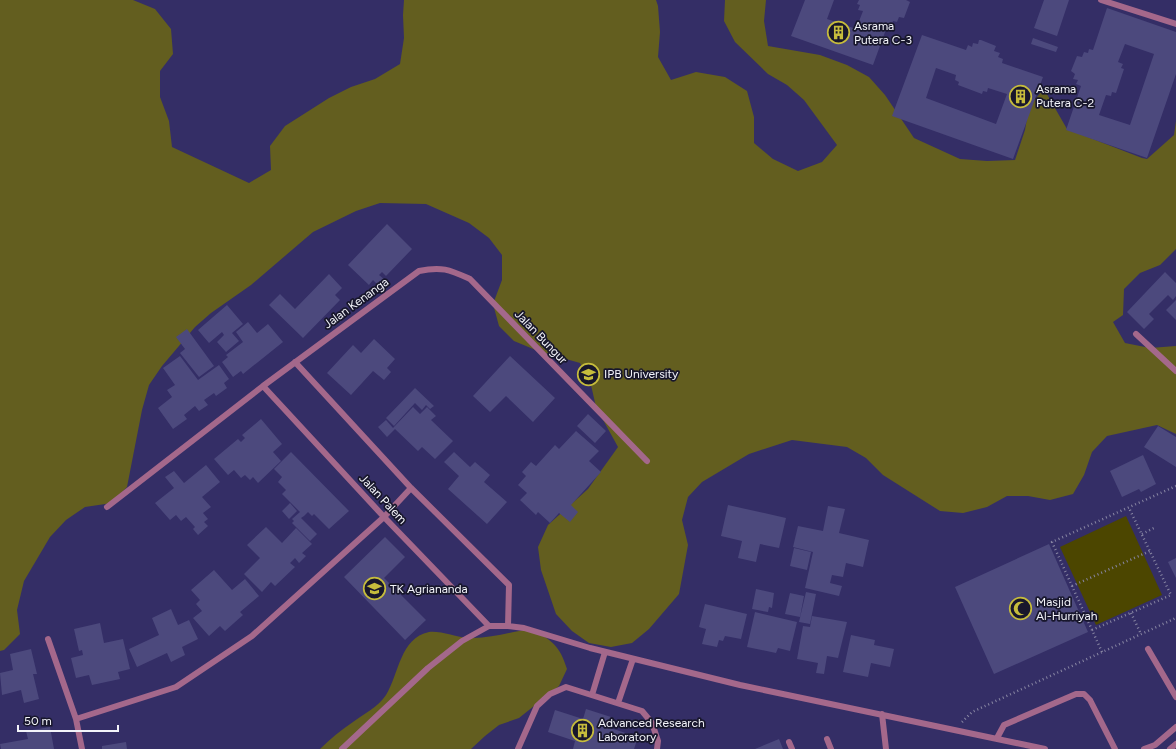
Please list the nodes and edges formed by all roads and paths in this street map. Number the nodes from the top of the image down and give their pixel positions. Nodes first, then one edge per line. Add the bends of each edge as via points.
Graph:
1 (1101, 0) edge
2 (1176, 24) edge
3 (470, 279) joint
4 (1136, 334) dead end
5 (295, 362) junction
6 (1176, 370) edge
7 (263, 386) junction
8 (647, 461) dead end
9 (1176, 486) edge
10 (411, 488) junction
11 (107, 507) dead end
12 (1129, 508) junction
13 (384, 517) junction
14 (1154, 528) dead end
15 (1142, 534) junction
16 (1150, 551) junction
17 (1072, 586) junction
18 (1131, 613) junction
19 (1176, 618) edge
20 (489, 626) junction
21 (508, 626) junction
22 (1092, 630) junction
23 (1140, 634) junction
24 (48, 639) dead end
25 (1148, 650) dead end
26 (605, 652) junction
27 (1102, 652) junction
28 (633, 659) junction
29 (592, 695) junction
30 (1176, 697) edge
31 (618, 704) junction
32 (882, 714) junction
33 (76, 719) junction
34 (1176, 727) edge
35 (954, 729) junction
36 (997, 738) junction
37 (827, 739) dead end
38 (789, 742) dead end
39 (1176, 744) edge
40 (82, 749) edge
41 (342, 749) edge
42 (518, 749) edge
43 (657, 749) edge
44 (792, 749) edge
45 (831, 749) edge
46 (886, 749) edge
47 (1046, 749) edge
48 (1115, 749) edge
49 (1144, 749) edge
50 (1170, 749) edge

1 - 2 lane
3 - 5 lane, Jalan Kenanga via 448,269 419,271
3 - 8 lane, Jalan Bungur
4 - 6 lane
5 - 7 lane, Jalan Kenanga
5 - 10 lane
7 - 11 lane, Jalan Kenanga
7 - 13 lane, Jalan Palem
9 - 12 path
10 - 13 lane
10 - 21 lane via 510,585
12 - 15 path
12 - 17 path via 1052,542
13 - 20 lane, Jalan Palem
13 - 33 lane via 252,636 176,687
14 - 15 path
15 - 16 path
16 - 17 path
16 - 18 path via 1171,595
17 - 22 path
18 - 22 path
18 - 23 path
19 - 23 path
20 - 21 lane
20 - 41 lane via 462,641 428,668
21 - 26 lane via 524,628
22 - 27 path
23 - 27 path
24 - 33 lane
25 - 30 lane
26 - 28 lane
26 - 29 lane
27 - 35 path via 972,712
28 - 31 lane
28 - 32 lane via 740,685
29 - 31 lane
29 - 42 lane via 566,687 550,694 537,706
31 - 43 lane via 642,711 652,723 658,741
32 - 35 lane
32 - 46 lane
33 - 40 lane
34 - 49 lane via 1155,745
35 - 36 lane
36 - 47 lane
36 - 48 lane via 1004,725 1076,694 1084,694 1090,700
37 - 45 lane
38 - 44 lane
39 - 50 lane

